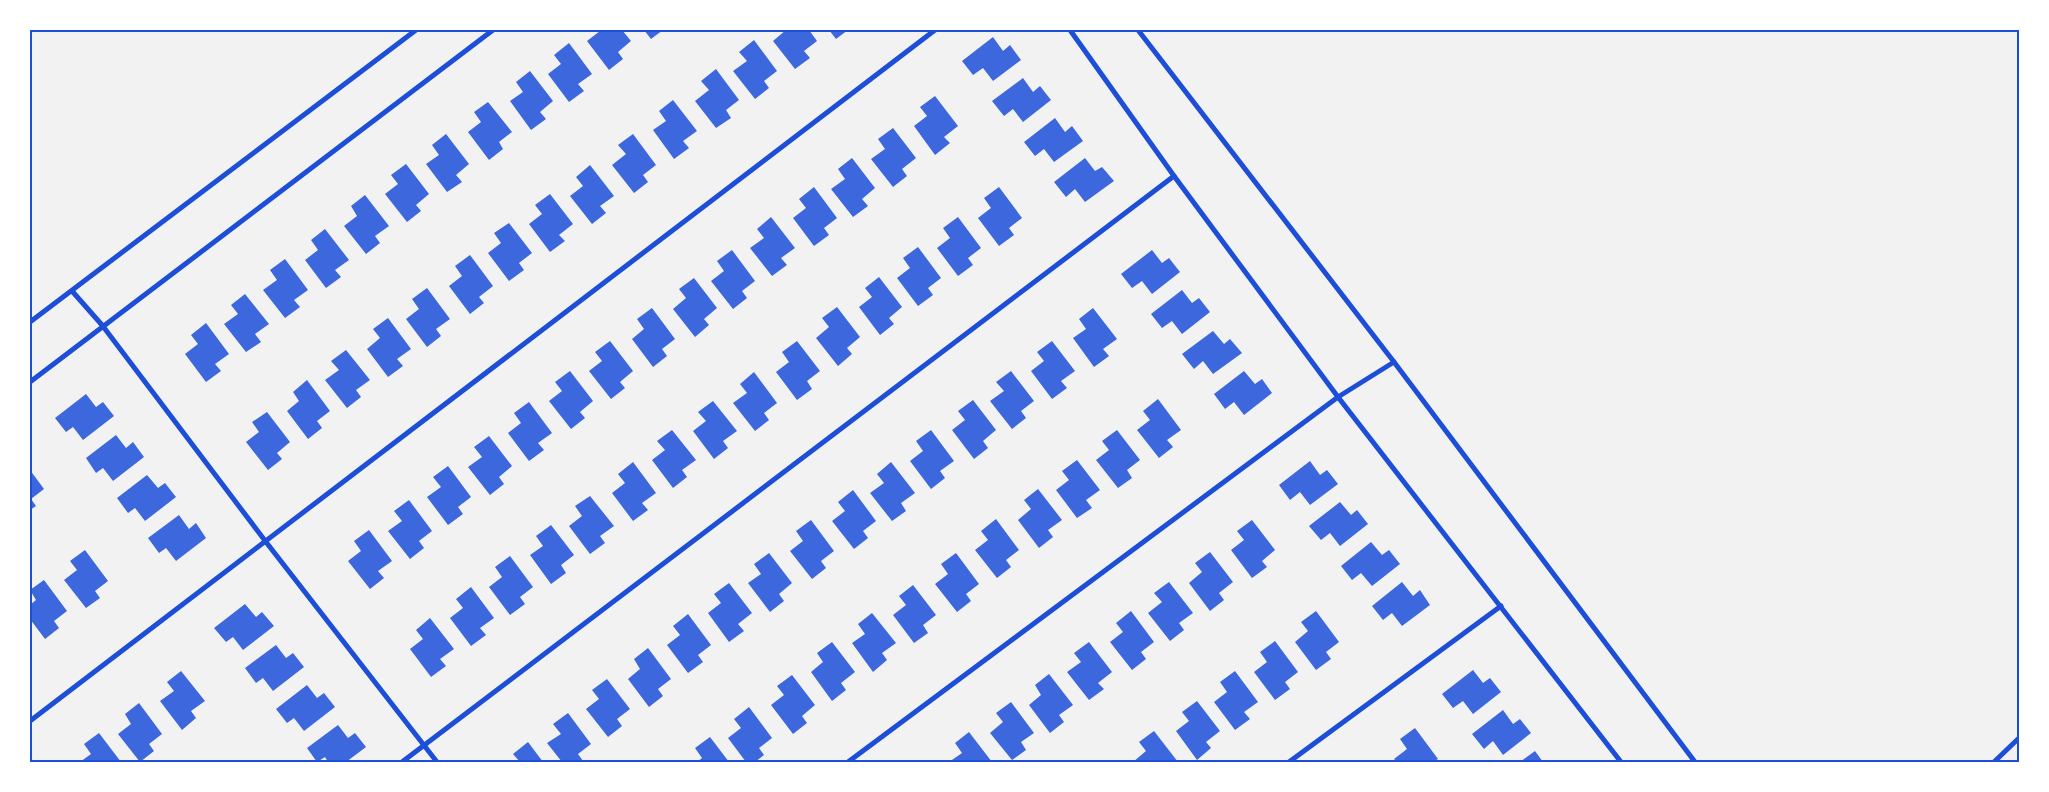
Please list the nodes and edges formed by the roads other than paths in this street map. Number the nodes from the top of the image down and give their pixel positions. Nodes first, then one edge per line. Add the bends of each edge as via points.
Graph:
1 (416, 30) edge
2 (493, 30) edge
3 (935, 30) edge
4 (1070, 30) edge
5 (1138, 30) edge
6 (1174, 176) junction
7 (72, 291) junction
8 (30, 322) edge
9 (102, 326) junction
10 (1394, 362) junction
11 (30, 382) edge
12 (1338, 398) junction
13 (266, 542) junction
14 (1501, 606) junction
15 (30, 721) edge
16 (2019, 738) edge
17 (424, 745) junction
18 (402, 762) edge
19 (437, 762) edge
20 (848, 762) edge
21 (1289, 762) edge
22 (1621, 762) edge
23 (1695, 762) edge
24 (1994, 762) edge

1 - 7 street
2 - 9 street
3 - 13 street
4 - 6 street
5 - 10 street
6 - 12 street
6 - 17 street
7 - 8 street
7 - 9 street
9 - 11 street
9 - 13 street
10 - 12 street
10 - 23 street
12 - 14 street
12 - 20 street
13 - 15 street
13 - 17 street
14 - 21 street
14 - 22 street
16 - 24 street
17 - 18 street
17 - 19 street

